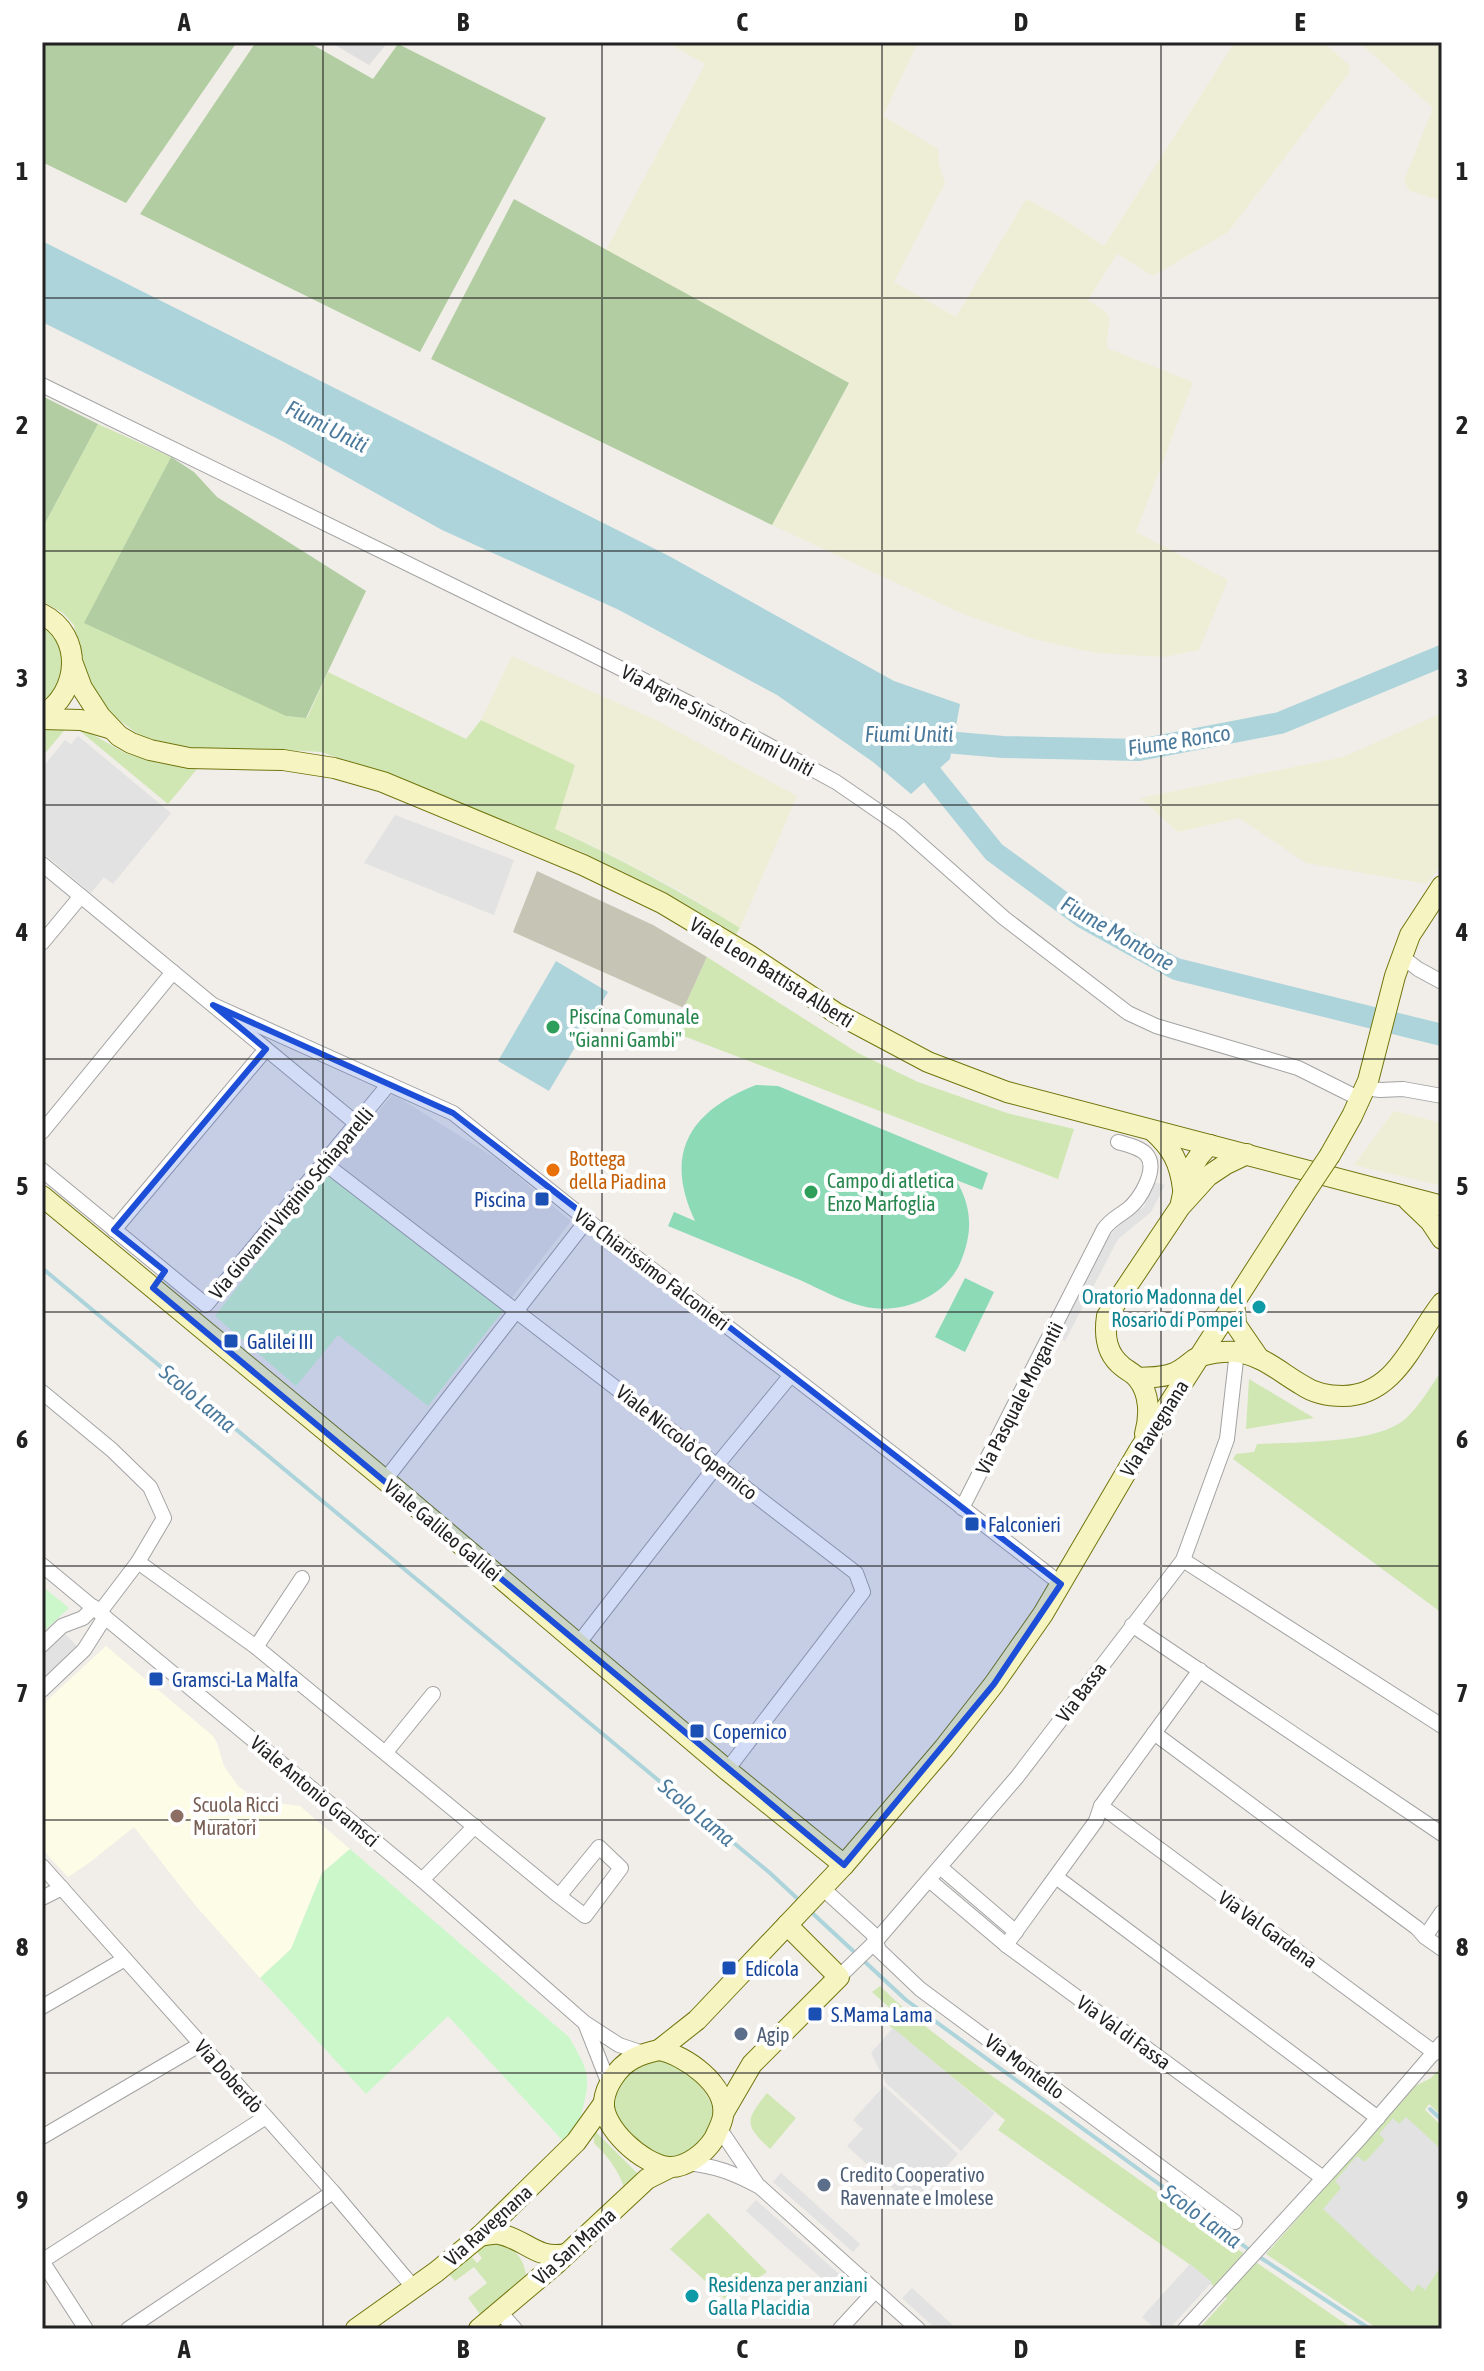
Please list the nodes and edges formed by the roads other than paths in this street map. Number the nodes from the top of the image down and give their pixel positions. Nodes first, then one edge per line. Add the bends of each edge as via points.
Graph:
1 (42, 385) edge
2 (42, 614) edge
3 (73, 664) junction
4 (42, 717) edge
5 (112, 729) junction
6 (42, 864) edge
7 (1442, 886) edge
8 (81, 896) junction
9 (42, 943) edge
10 (1398, 966) junction
11 (173, 972) junction
12 (1442, 982) edge
13 (213, 1005) junction
14 (266, 1049) junction
15 (389, 1084) junction
16 (1365, 1089) junction
17 (1442, 1096) edge
18 (357, 1124) junction
19 (1153, 1131) junction
20 (42, 1132) edge
21 (1118, 1142) dead end
22 (1210, 1145) junction
23 (1247, 1154) junction
24 (324, 1163) junction
25 (42, 1170) edge
26 (1208, 1176) junction
27 (49, 1193) edge
28 (1406, 1197) junction
29 (1182, 1198) junction
30 (1442, 1206) edge
31 (587, 1220) junction
32 (114, 1230) junction
33 (1442, 1239) edge
34 (159, 1280) junction
35 (1441, 1299) edge
36 (1234, 1301) junction
37 (517, 1310) junction
38 (1198, 1357) junction
39 (1258, 1357) junction
40 (1236, 1360) dead end
41 (791, 1375) junction
42 (1138, 1378) junction
43 (42, 1392) edge
44 (1138, 1452) junction
45 (717, 1465) junction
46 (385, 1480) junction
47 (962, 1508) junction
48 (1183, 1560) junction
49 (138, 1562) junction
50 (42, 1565) edge
51 (302, 1578) dead end
52 (1061, 1584) junction
53 (100, 1612) junction
54 (72, 1623) junction
55 (1132, 1625) junction
56 (90, 1640) junction
57 (578, 1644) junction
58 (42, 1645) edge
59 (256, 1647) junction
60 (1200, 1670) junction
61 (42, 1690) edge
62 (433, 1694) dead end
63 (1442, 1726) edge
64 (1154, 1733) junction
65 (386, 1752) junction
66 (727, 1770) junction
67 (1101, 1806) junction
68 (475, 1826) junction
69 (1442, 1834) edge
70 (844, 1865) junction
71 (42, 1866) edge
72 (940, 1867) junction
73 (1056, 1877) junction
74 (422, 1880) junction
75 (929, 1880) junction
76 (62, 1888) junction
77 (826, 1892) junction
78 (559, 1896) junction
79 (42, 1898) edge
80 (1442, 1912) edge
81 (787, 1925) junction
82 (1016, 1932) junction
83 (1425, 1937) junction
84 (876, 1941) junction
85 (1006, 1945) junction
86 (1442, 1949) edge
87 (125, 1959) junction
88 (839, 1977) junction
89 (42, 2007) edge
90 (585, 2023) junction
91 (201, 2044) junction
92 (1438, 2048) edge
93 (651, 2051) junction
94 (606, 2093) junction
95 (266, 2117) junction
96 (1378, 2118) junction
97 (722, 2120) junction
98 (42, 2137) edge
99 (679, 2165) junction
100 (1323, 2178) junction
101 (760, 2187) junction
102 (333, 2192) junction
103 (1235, 2222) dead end
104 (480, 2236) junction
105 (566, 2254) junction
106 (42, 2261) edge
107 (414, 2288) junction
108 (875, 2291) junction
109 (500, 2312) junction
110 (86, 2329) edge
111 (128, 2329) edge
112 (356, 2329) edge
113 (479, 2329) edge
114 (515, 2329) edge
115 (840, 2329) edge
116 (918, 2329) edge
117 (1185, 2329) edge

1 - 16 street, Via Argine Sinistro Fiumi Uniti via 616,666 836,782 900,826 1004,918 1128,1013 1178,1034
2 - 3 street, Viale Leon Battista Alberti via 62,630
3 - 4 street via 63,697
3 - 5 street, Viale Leon Battista Alberti via 82,688
4 - 5 street, Viale Leon Battista Alberti
5 - 19 street, Viale Leon Battista Alberti via 131,743 189,758 283,760 383,782 662,903 836,1013 928,1062 1007,1092
6 - 8 street
7 - 10 street, Via Ravegnana via 1410,935
8 - 9 street
8 - 11 street
10 - 12 street via 1418,969
10 - 16 street, Via Ravegnana
11 - 13 street
11 - 20 street
13 - 14 street
13 - 15 street, Via Chiarissimo Falconieri
14 - 18 street
14 - 32 street
15 - 18 street, Via Giovanni Virginio Schiaparelli
15 - 31 street, Via Chiarissimo Falconieri via 453,1113
16 - 17 street
16 - 36 street, Via Ravegnana, bridge via 1330,1155
18 - 24 street, Via Giovanni Virginio Schiaparelli
19 - 22 street, Viale Leon Battista Alberti
19 - 29 street via 1175,1156
21 - 47 street, Via Pasquale Morgantii via 1150,1160 1143,1194 1104,1229
22 - 23 street, Viale Leon Battista Alberti
22 - 26 street
22 - 29 street via 1196,1159
23 - 26 street
23 - 28 street, Viale Leon Battista Alberti
24 - 34 street, Via Giovanni Virginio Schiaparelli via 206,1305
24 - 37 street, Viale Niccolò Copernico
25 - 27 street, Via Giovanni Virginio Schiaparelli
26 - 29 street
27 - 32 street, Via Giovanni Virginio Schiaparelli
27 - 34 street, Viale Galileo Galilei
28 - 30 street, Viale Leon Battista Alberti
28 - 33 street
29 - 42 street via 1107,1316 1112,1355
31 - 37 street
31 - 41 street, Via Chiarissimo Falconieri
32 - 34 street, Via Giovanni Virginio Schiaparelli
34 - 46 street, Viale Galileo Galilei
35 - 39 street via 1397,1369 1366,1392 1313,1392
36 - 38 street, Via Ravegnana
36 - 39 street via 1236,1325
37 - 45 street, Viale Niccolò Copernico
37 - 46 street
38 - 39 street via 1228,1351
38 - 42 street via 1178,1372
38 - 44 street, Via Ravegnana
40 - 48 street, Via Bassa via 1227,1439
41 - 45 street
41 - 47 street, Via Chiarissimo Falconieri
42 - 44 street via 1149,1414
43 - 49 street via 150,1487 164,1518
44 - 52 street, Via Ravegnana
45 - 57 street
45 - 66 street, Viale Niccolò Copernico via 856,1573 863,1592
46 - 57 street, Viale Galileo Galilei
47 - 52 street, Via Chiarissimo Falconieri
48 - 55 street, Via Bassa
48 - 63 street
49 - 53 street
49 - 59 street
50 - 53 street, Viale Antonio Gramsci
51 - 59 street
52 - 70 street, Via Ravegnana via 994,1684
53 - 54 street
53 - 56 street
53 - 74 street, Viale Antonio Gramsci
54 - 56 street via 83,1627
54 - 58 street
55 - 60 street
55 - 72 street, Via Bassa via 1017,1777
56 - 61 street
57 - 66 street, Viale Galileo Galilei
59 - 65 street
60 - 64 street
60 - 69 street
62 - 65 street
64 - 67 street
64 - 83 street
65 - 68 street
66 - 70 street, Viale Galileo Galilei
67 - 73 street
67 - 92 street, Via Val Gardena
68 - 74 street
68 - 78 street
70 - 77 street, Via Ravegnana
71 - 76 street, Via Doberdò
72 - 75 street, Via Bassa
72 - 82 street
73 - 82 street
73 - 96 street
74 - 90 street, Viale Antonio Gramsci
75 - 84 street, Via Bassa
75 - 85 street, Via Val di Fassa
76 - 79 street
76 - 87 street, Via Doberdò
77 - 81 street, Via Ravegnana
77 - 84 street, Via Montello
78 - 78 street via 585,1916 621,1868 599,1847
80 - 83 street
81 - 88 street
81 - 93 street, Via Ravegnana via 697,2020
82 - 85 street
83 - 86 street
84 - 88 street, Via Bassa
84 - 103 street, Via Montello via 920,1989
85 - 100 street, Via Val di Fassa
87 - 89 street
87 - 91 street, Via Doberdò
88 - 97 street via 752,2064
90 - 93 street, Viale Antonio Gramsci via 619,2045
90 - 94 street, Viale Antonio Gramsci
91 - 95 street, Via Doberdò
91 - 98 street
92 - 96 street
93 - 94 street via 629,2060
93 - 97 street via 672,2052 699,2070 719,2097
94 - 99 street via 609,2123 629,2145 653,2164
94 - 104 street, Via Ravegnana via 576,2142
95 - 102 street, Via Doberdò
95 - 106 street
96 - 100 street
97 - 99 street via 706,2148
97 - 101 street
99 - 101 street via 730,2171
99 - 105 street, Via San Mama via 647,2179
100 - 117 street
101 - 108 street
102 - 107 street, Via Doberdò
102 - 111 street
104 - 105 street via 499,2234 542,2254
104 - 107 street, Via Ravegnana
105 - 109 street, Via San Mama
106 - 110 street
107 - 112 street, Via Ravegnana
108 - 115 street
108 - 116 street
109 - 113 street, Via San Mama
109 - 114 street

